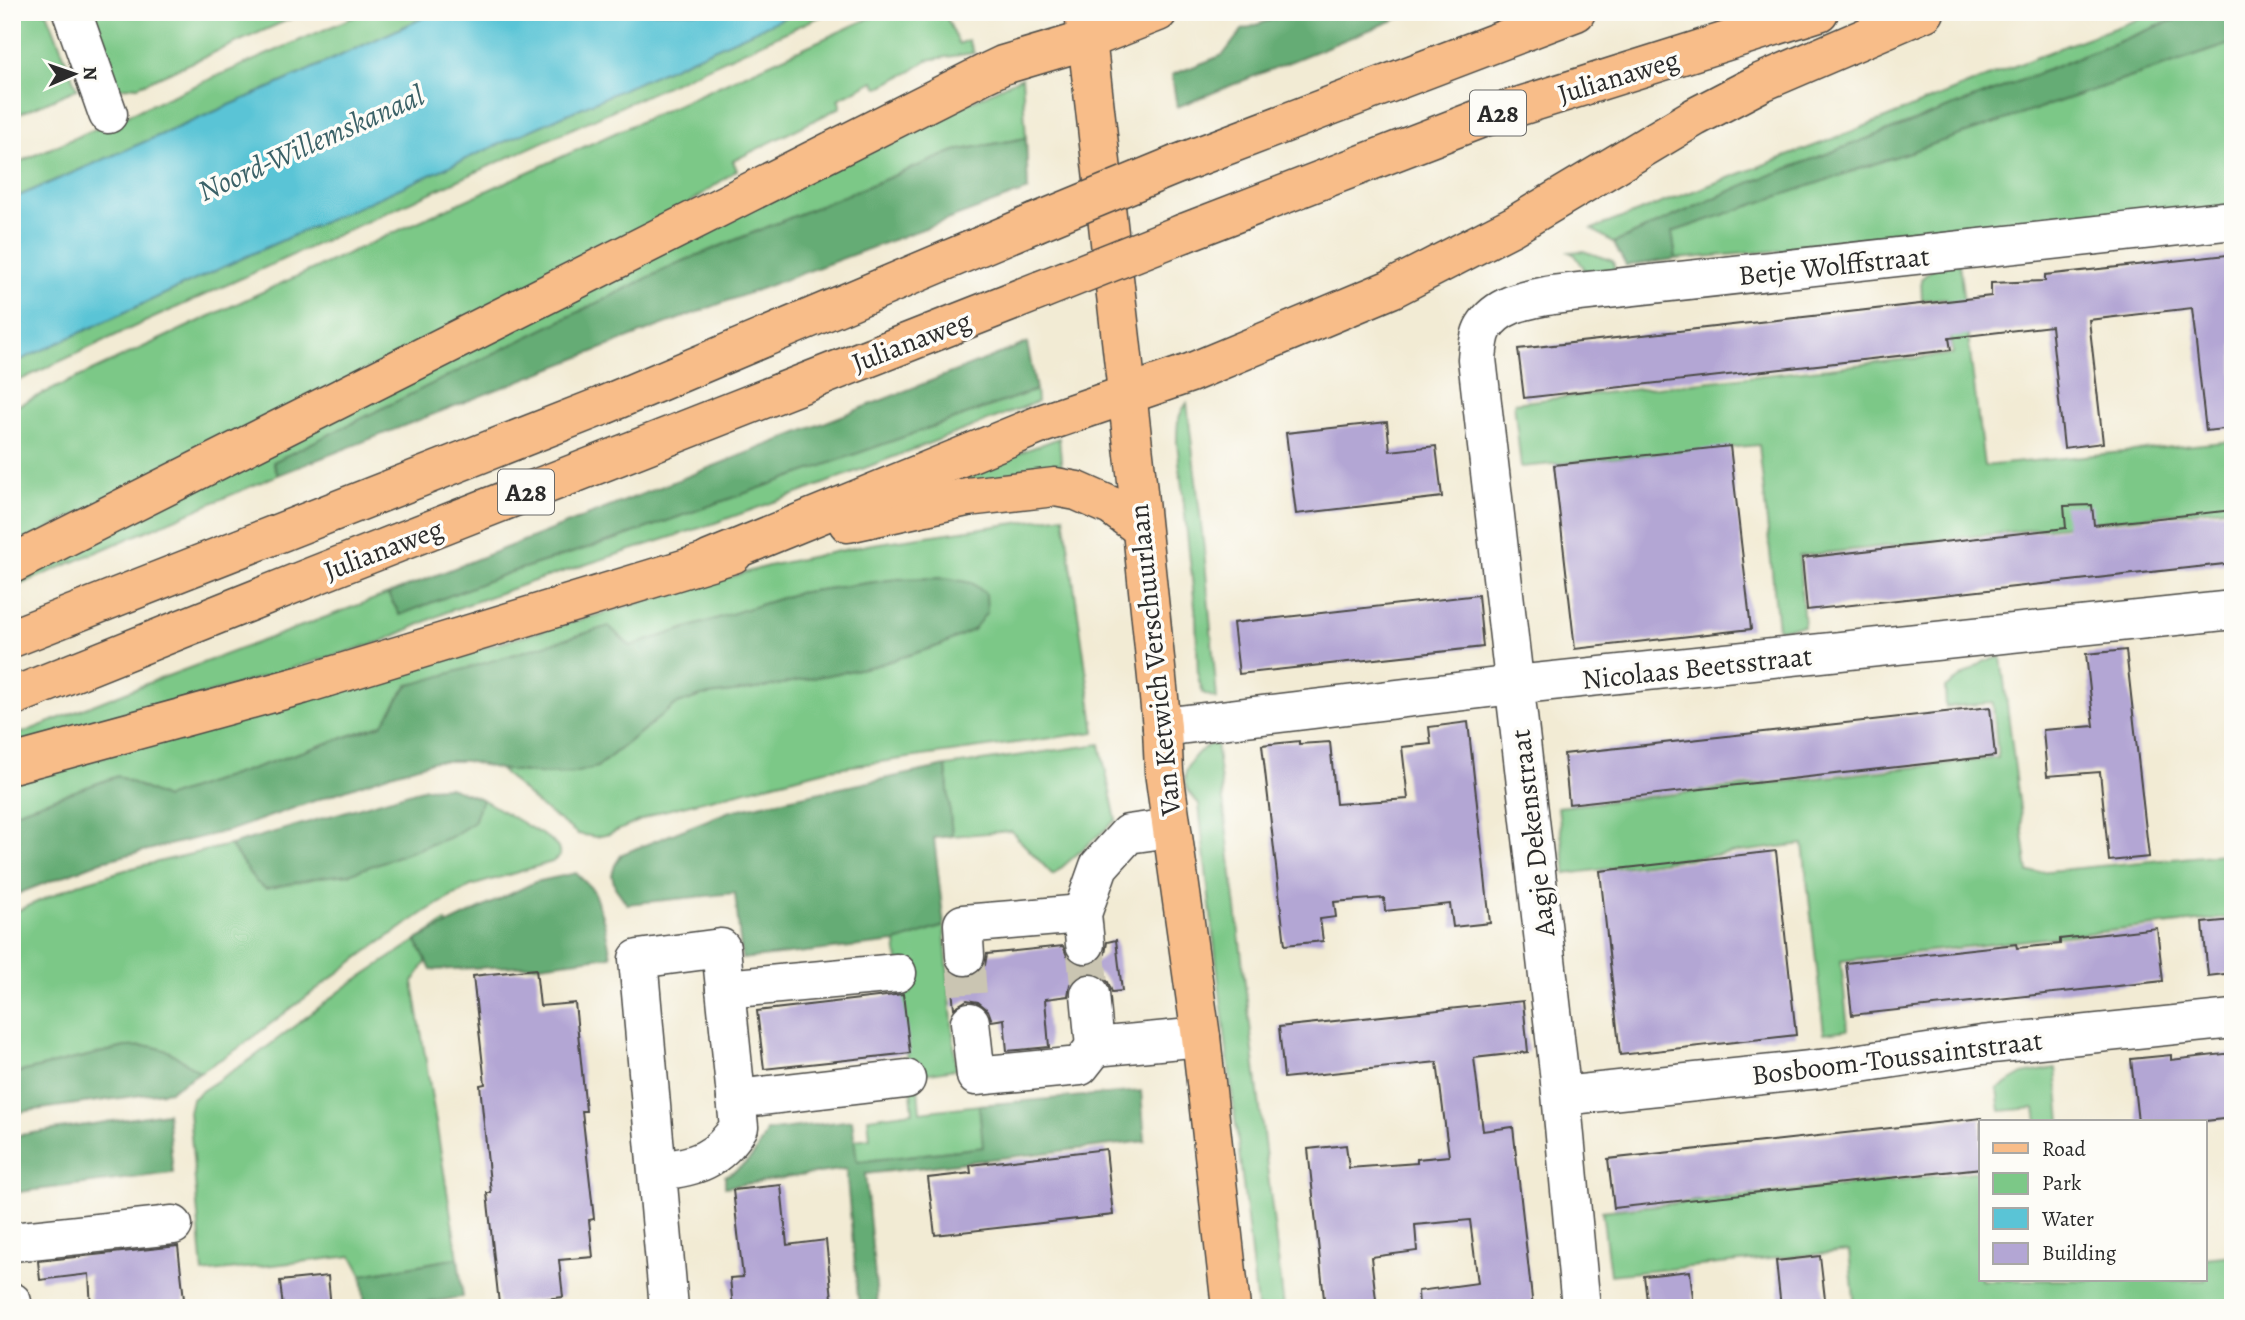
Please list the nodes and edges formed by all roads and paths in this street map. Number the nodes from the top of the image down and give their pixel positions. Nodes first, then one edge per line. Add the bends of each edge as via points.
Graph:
1 (72, 12) edge
2 (1157, 12) edge
3 (1576, 12) edge
4 (1819, 12) edge
5 (1925, 12) edge
6 (1085, 26) edge
7 (108, 114) dead end
8 (2230, 220) edge
9 (1476, 359) joint
10 (1127, 394) junction
11 (1142, 528) junction
12 (709, 560) junction
13 (12, 564) edge
14 (2233, 611) edge
15 (12, 638) edge
16 (1514, 685) junction
17 (12, 697) edge
18 (1161, 727) junction
19 (12, 764) edge
20 (1171, 828) junction
21 (965, 956) tunnel mouth
22 (897, 973) dead end
23 (725, 989) junction
24 (1090, 994) tunnel mouth
25 (2233, 1019) edge
26 (970, 1023) tunnel mouth
27 (1201, 1037) junction
28 (1095, 1047) junction
29 (906, 1079) dead end
30 (1562, 1096) junction
31 (736, 1099) junction
32 (658, 1171) junction
33 (173, 1225) dead end
34 (12, 1241) edge
35 (12, 1302) edge
36 (13, 1308) edge
37 (669, 1308) edge
38 (1231, 1308) edge
39 (1581, 1308) edge

1 - 7 street
2 - 6 main road
3 - 15 main road, Julianaweg / A28, bridge via 1178,164 602,405
4 - 17 main road, Julianaweg / A28, bridge via 1482,118
5 - 10 main road via 1762,82 1431,270 1190,373
6 - 10 main road, Van Ketwich Verschuurlaan
6 - 13 main road
8 - 9 street, Betje Wolffstraat via 1552,295 1516,302 1496,313 1483,328
9 - 16 street, Aagje Dekenstraat
10 - 11 main road, Van Ketwich Verschuurlaan
10 - 12 main road via 1044,423
11 - 12 main road via 1111,506 1055,487 967,497
11 - 18 main road, Van Ketwich Verschuurlaan
12 - 19 main road via 302,685
14 - 16 street, Nicolaas Beetsstraat
16 - 18 street, Nicolaas Beetsstraat
16 - 30 street, Aagje Dekenstraat
18 - 20 main road, Van Ketwich Verschuurlaan
20 - 21 street via 1128,834 1098,866 1083,929 963,925
20 - 27 main road, Van Ketwich Verschuurlaan
22 - 23 street
23 - 31 street
23 - 32 street via 721,948 638,959
24 - 28 street
25 - 30 street, Bosboom-Toussaintstraat
26 - 28 street via 976,1076 1080,1066
27 - 28 street
27 - 38 main road, Van Ketwich Verschuurlaan
29 - 31 street
30 - 39 street, Aagje Dekenstraat
31 - 32 street via 739,1127 728,1144 689,1168
32 - 37 street
33 - 34 street
35 - 36 street

